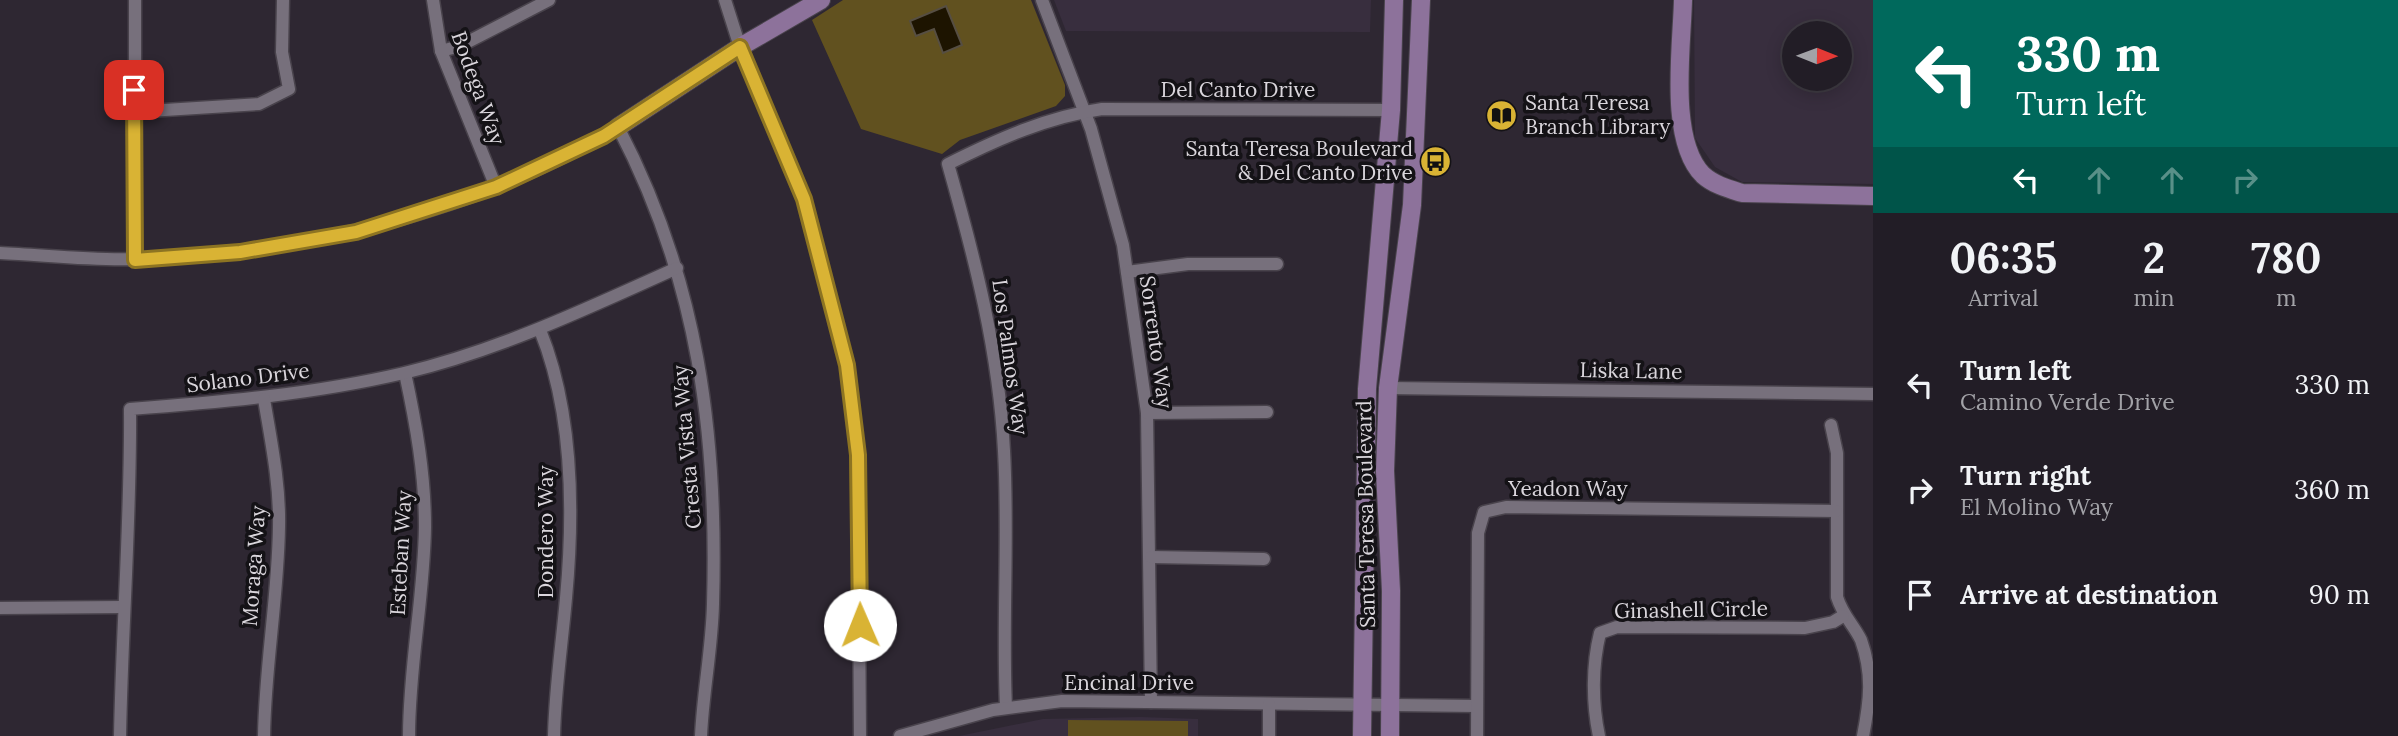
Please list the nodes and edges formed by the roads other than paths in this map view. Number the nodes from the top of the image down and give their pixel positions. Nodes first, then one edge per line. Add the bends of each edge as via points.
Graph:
1 (135, 0) edge
2 (283, 0) edge
3 (433, 0) edge
4 (549, 0) edge
5 (725, 0) edge
6 (821, 0) edge
7 (1042, 0) edge
8 (1394, 0) edge
9 (1421, 0) edge
10 (1683, 0) edge
11 (740, 47) junction
12 (440, 51) junction
13 (1391, 110) junction
14 (1085, 111) junction
15 (133, 112) junction
16 (618, 127) junction
17 (496, 187) junction
18 (1873, 196) edge
19 (0, 253) edge
20 (135, 260) junction
21 (1277, 264) dead end
22 (677, 268) junction
23 (1127, 272) junction
24 (540, 330) junction
25 (405, 373) junction
26 (1388, 388) junction
27 (1873, 394) edge
28 (264, 399) junction
29 (1267, 412) dead end
30 (1147, 413) junction
31 (1831, 425) dead end
32 (1836, 511) junction
33 (1151, 557) junction
34 (1264, 559) dead end
35 (122, 607) junction
36 (0, 608) edge
37 (1843, 616) junction
38 (1151, 702) junction
39 (1269, 704) junction
40 (1363, 704) junction
41 (1391, 705) junction
42 (1476, 706) junction
43 (1006, 707) junction
44 (120, 736) edge
45 (264, 736) edge
46 (409, 736) edge
47 (554, 736) edge
48 (701, 736) edge
49 (860, 736) edge
50 (900, 736) edge
51 (1269, 736) edge
52 (1362, 736) edge
53 (1390, 736) edge
54 (1477, 736) edge
55 (1599, 736) edge
56 (1863, 736) edge

1 - 15 street
2 - 15 street via 282,52 289,89 259,104
3 - 12 street, Bodega Way
4 - 12 street via 460,46
5 - 11 street
6 - 11 main road
7 - 14 street, Sorrento Way
8 - 13 main road, Santa Teresa Boulevard
9 - 26 main road, Santa Teresa Boulevard via 1412,205
10 - 18 main road via 1684,138 1704,176 1742,193
11 - 16 main road
11 - 49 street via 804,199 847,365 858,455
12 - 17 street, Bodega Way
13 - 14 street, Del Canto Drive
13 - 40 main road, Santa Teresa Boulevard via 1367,389
14 - 23 street, Sorrento Way
14 - 43 street, Los Palmos Way via 1005,136 948,164 979,273 1000,406 1006,495
15 - 20 street
16 - 17 street
16 - 22 street, Cresta Vista Way
17 - 20 street via 356,232 240,252
19 - 20 street
21 - 23 street via 1188,264
22 - 24 street, Solano Drive
22 - 48 street, Cresta Vista Way via 707,404 714,495 713,607
23 - 30 street, Sorrento Way
24 - 25 street, Solano Drive
24 - 47 street, Dondero Way via 561,411 569,489 570,548
25 - 28 street, Solano Drive
25 - 46 street, Esteban Way via 420,442 425,528
26 - 27 street, Liska Lane
26 - 41 main road, Santa Teresa Boulevard via 1385,471
28 - 35 street, Solano Drive via 130,409 131,511
28 - 45 street, Moraga Way via 274,454 279,528 264,683
29 - 30 street
30 - 33 street, Sorrento Way
31 - 32 street via 1837,453
32 - 37 street via 1835,570
32 - 42 street, Yeadon Way via 1506,507 1485,512 1478,533
33 - 34 street
33 - 38 street, Sorrento Way
35 - 36 street
35 - 44 street, Solano Drive
37 - 55 street, Ginashell Circle via 1805,628 1618,627 1600,633 1595,653
37 - 56 street via 1860,637 1872,671
38 - 39 street, Encinal Drive
38 - 43 street, Encinal Drive via 1062,701
39 - 40 street, Encinal Drive
39 - 51 street
40 - 41 street, Encinal Drive
40 - 52 main road, Santa Teresa Boulevard
41 - 42 street, Encinal Drive
41 - 53 main road, Santa Teresa Boulevard
42 - 54 street, Yeadon Way
43 - 50 street, Encinal Drive

